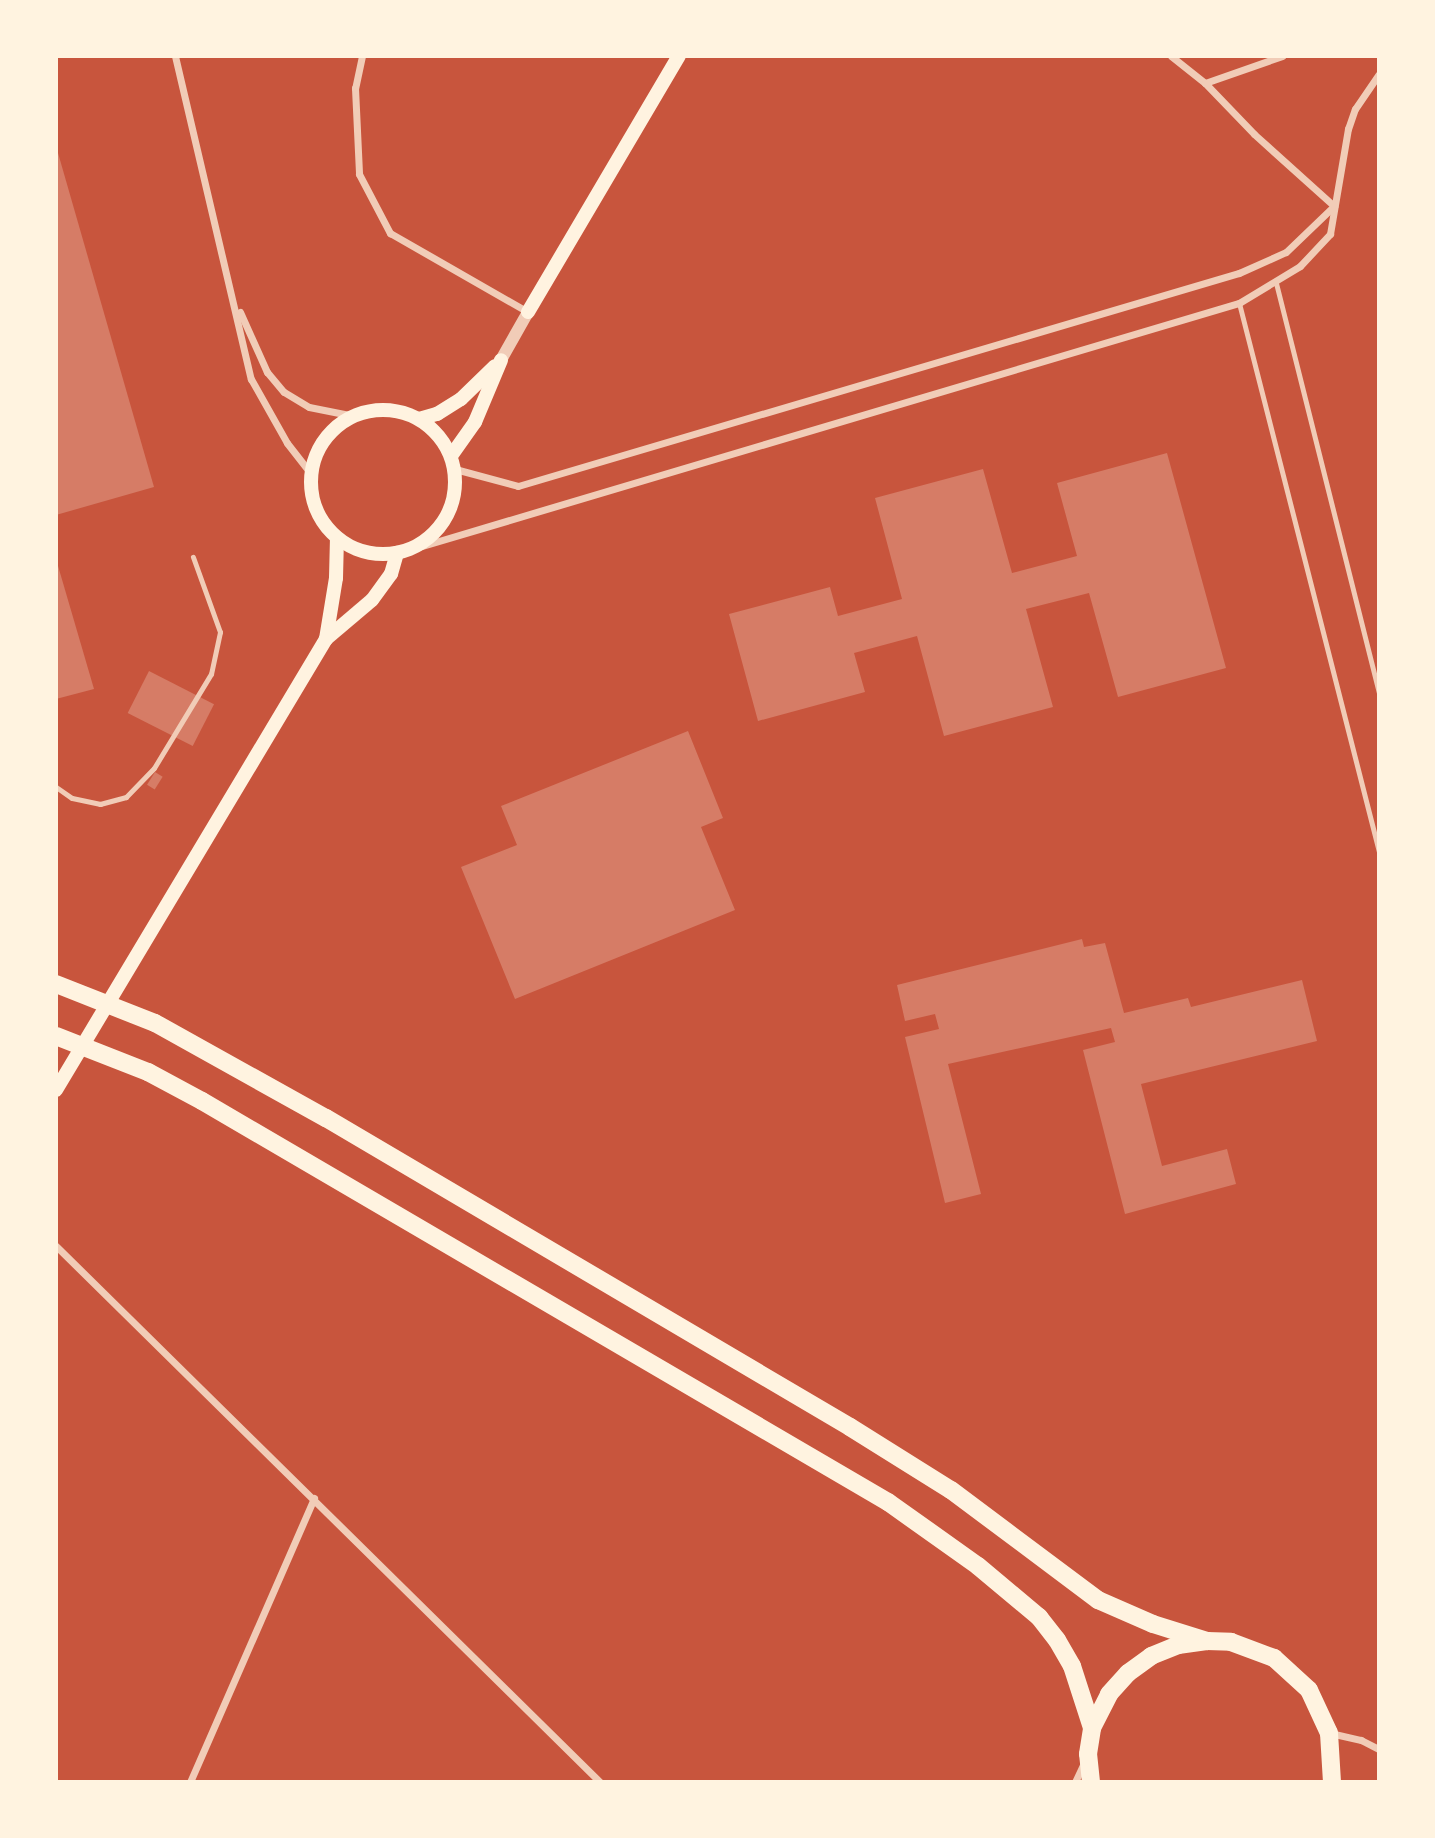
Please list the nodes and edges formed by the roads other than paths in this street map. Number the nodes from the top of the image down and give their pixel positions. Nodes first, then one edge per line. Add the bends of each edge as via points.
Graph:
1 (175, 56) edge
2 (362, 56) edge
3 (678, 56) edge
4 (1171, 56) edge
5 (1282, 56) edge
6 (1379, 74) edge
7 (1205, 83) junction
8 (1334, 206) junction
9 (1276, 283) junction
10 (234, 299) junction
11 (1239, 303) junction
12 (528, 312) junction
13 (501, 360) junction
14 (354, 416) junction
15 (419, 419) junction
16 (453, 463) junction
17 (311, 474) junction
18 (337, 538) junction
19 (412, 549) junction
20 (397, 554) junction
21 (193, 557) dead end
22 (326, 639) junction
23 (1379, 693) edge
24 (56, 787) edge
25 (1379, 852) edge
26 (56, 984) edge
27 (56, 1036) edge
28 (56, 1090) edge
29 (56, 1246) edge
30 (314, 1498) junction
31 (1207, 1641) junction
32 (1092, 1728) junction
33 (1329, 1732) junction
34 (1379, 1749) edge
35 (1088, 1754) junction
36 (190, 1782) edge
37 (600, 1782) edge
38 (1074, 1782) edge
39 (1091, 1782) edge
40 (1332, 1782) edge

1 - 10 street
2 - 12 street via 355,88 359,174 390,233
3 - 12 main road
4 - 7 street
5 - 7 street
6 - 8 street via 1367,88 1348,129
7 - 8 street
8 - 9 street via 1330,234 1300,266
8 - 16 street via 1286,252 1263,265 518,486
9 - 11 street
9 - 23 lane
10 - 14 street via 267,372 284,392 309,407
10 - 17 street via 251,380 287,443
11 - 19 street
11 - 25 lane
12 - 13 street
13 - 15 main road via 461,399
13 - 16 main road
14 - 15 main road via 398,411
14 - 17 main road via 333,430 318,450
15 - 16 main road via 438,435
16 - 19 main road via 455,494 447,517 432,536
17 - 18 main road via 321,520
18 - 20 main road via 355,549
18 - 22 main road
19 - 20 main road
20 - 22 main road via 372,600
21 - 24 lane via 220,632 211,674 155,768 126,797 100,804 72,798
22 - 28 main road
26 - 31 main road via 155,1023 302,1104 850,1426 951,1490 1098,1600
27 - 32 main road via 148,1073 213,1107 888,1502 978,1566 1039,1617 1072,1666
29 - 30 street
30 - 36 street
30 - 37 street
31 - 32 main road via 1178,1645 1128,1672 1109,1694
31 - 33 main road via 1253,1648 1293,1673 1321,1710
32 - 35 main road
33 - 34 street
33 - 40 main road
35 - 38 street
35 - 39 main road

